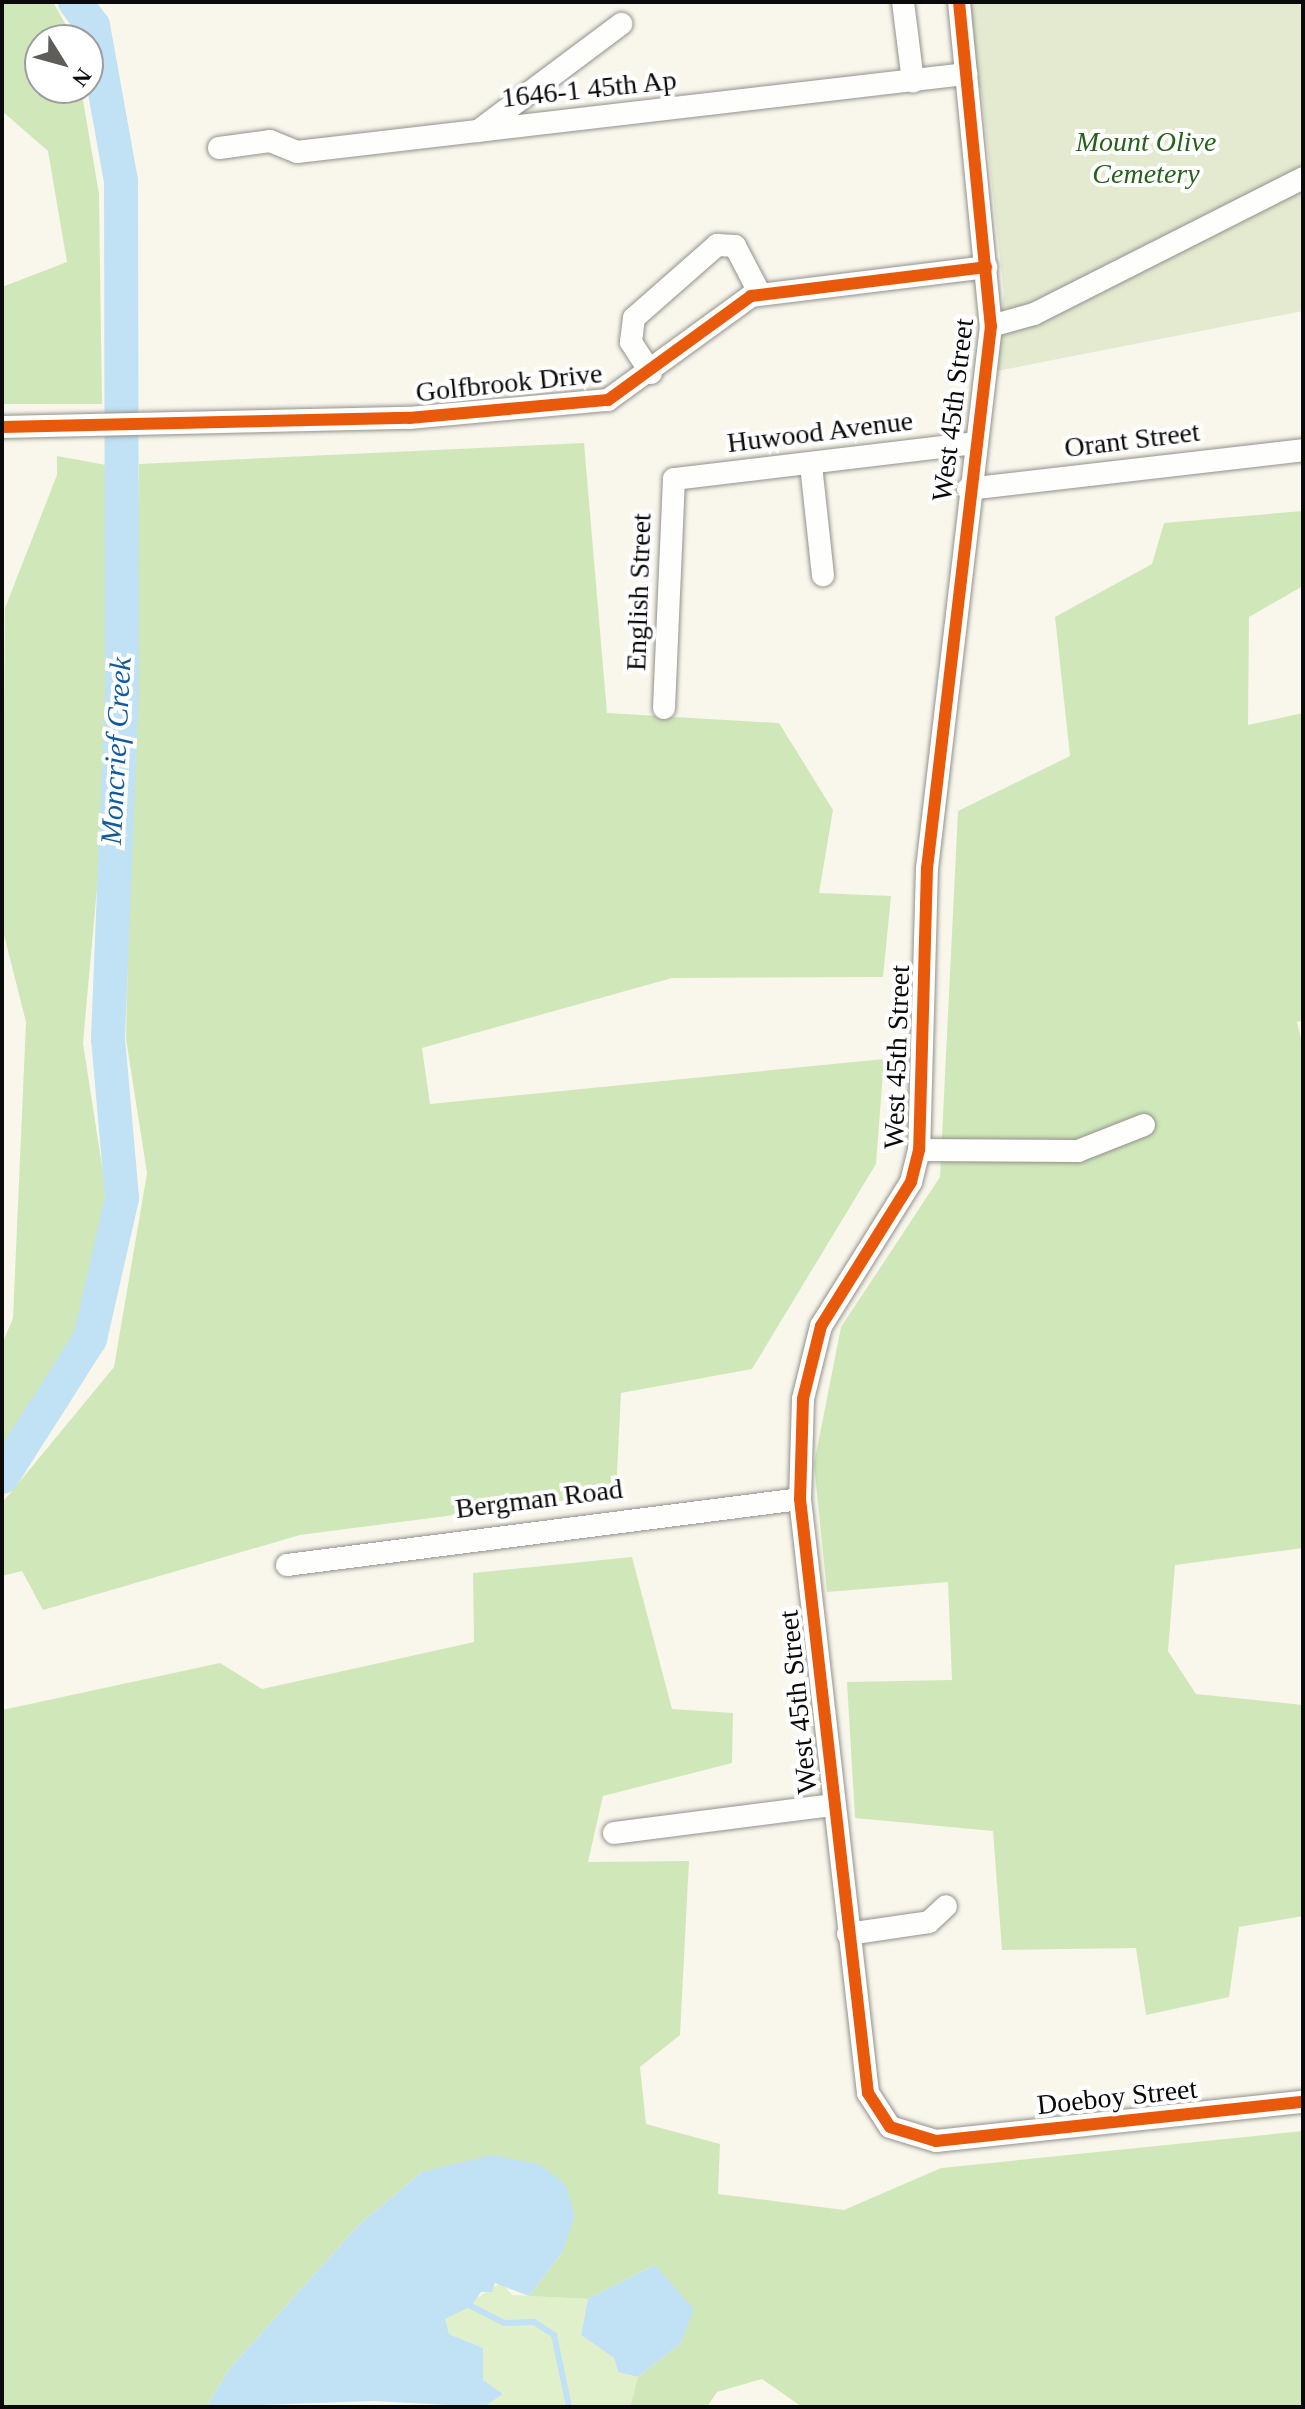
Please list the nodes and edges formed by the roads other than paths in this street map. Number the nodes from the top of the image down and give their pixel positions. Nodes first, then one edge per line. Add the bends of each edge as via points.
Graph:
1 (903, 2) edge
2 (959, 2) edge
3 (621, 24) dead end
4 (966, 74) junction
5 (913, 81) junction
6 (478, 131) junction
7 (219, 148) dead end
8 (1303, 178) edge
9 (986, 267) junction
10 (760, 294) junction
11 (991, 326) junction
12 (651, 373) junction
13 (2, 427) edge
14 (974, 443) junction
15 (1303, 450) edge
16 (811, 465) junction
17 (674, 479) joint
18 (968, 489) junction
19 (823, 575) dead end
20 (664, 708) dead end
21 (1144, 1125) dead end
22 (919, 1150) junction
23 (800, 1499) junction
24 (287, 1565) dead end
25 (834, 1805) junction
26 (614, 1833) dead end
27 (946, 1906) dead end
28 (848, 1934) junction
29 (1303, 2102) edge
30 (936, 2141) joint

1 - 5 street
2 - 4 street, West 45th Street
3 - 6 street
4 - 5 street, 1646-1 45th Ap
4 - 9 street, West 45th Street
5 - 6 street, 1646-1 45th Ap
6 - 7 street, 1646-1 45th Ap via 297,152 270,141
8 - 11 street via 1034,314
9 - 10 street, Golfbrook Drive
9 - 11 street, West 45th Street
10 - 12 street, Golfbrook Drive via 730,305
10 - 12 street via 735,246 717,245 634,318 631,342
11 - 14 street, West 45th Street
12 - 13 street, Golfbrook Drive via 593,401 409,418
14 - 16 street, Huwood Avenue
14 - 18 street, West 45th Street
15 - 18 street, Orant Street
16 - 17 street, Huwood Avenue
16 - 19 street
17 - 20 street, English Street
18 - 22 street, West 45th Street via 927,868
21 - 22 street via 1078,1151
22 - 23 street, West 45th Street via 911,1182 821,1326 803,1399
23 - 24 street, Bergman Road
23 - 25 street, West 45th Street
25 - 26 street
25 - 28 street, West 45th Street
27 - 28 street via 929,1922
28 - 30 street, West 45th Street via 868,2093 890,2127
29 - 30 street, Doeboy Street

